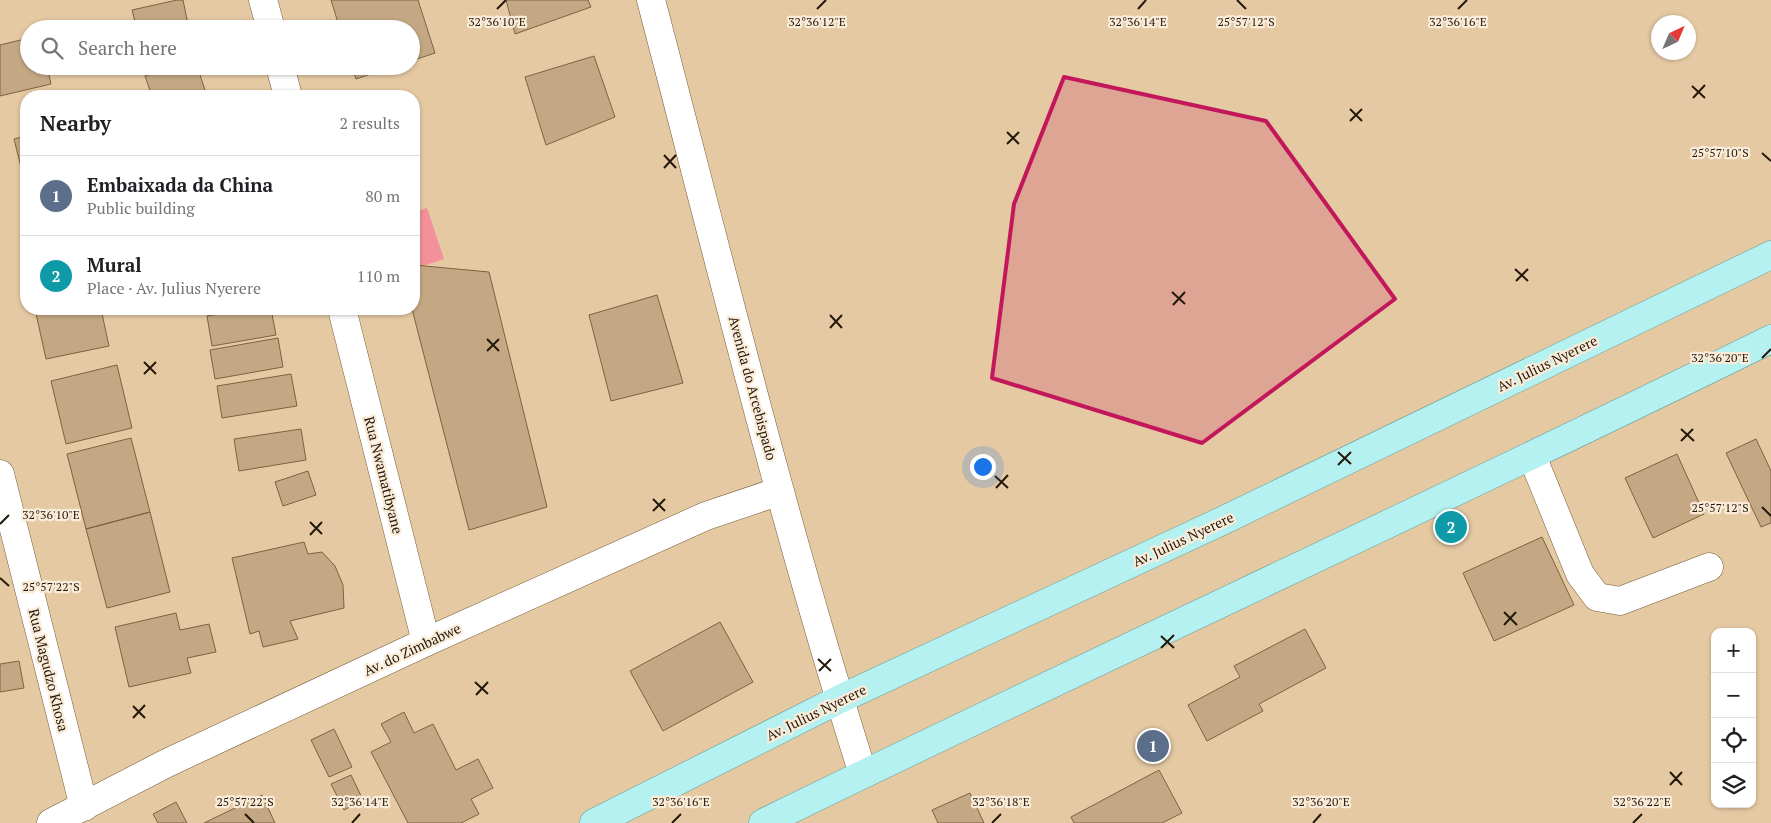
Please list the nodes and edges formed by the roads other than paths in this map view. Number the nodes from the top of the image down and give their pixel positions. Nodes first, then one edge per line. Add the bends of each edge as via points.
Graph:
1 (263, 0) edge
2 (651, 0) edge
3 (268, 20) edge
4 (282, 75) edge
5 (286, 90) edge
6 (1771, 255) edge
7 (344, 315) edge
8 (1771, 339) edge
9 (1532, 456) junction
10 (0, 474) edge
11 (780, 492) junction
12 (1709, 567) dead end
13 (426, 642) junction
14 (840, 699) junction
15 (863, 774) junction
16 (84, 807) junction
17 (51, 823) edge
18 (594, 823) edge
19 (763, 823) edge

1 - 3 street
2 - 11 street, Avenida do Arcebispado
4 - 5 street
6 - 14 main road, Av. Julius Nyerere via 1233,516
7 - 13 street, Rua Nwamatibyane
8 - 9 main road
9 - 12 street via 1580,574 1597,597 1620,601
9 - 15 main road
10 - 16 street, Rua Magudzo Khosa
11 - 13 street, Av. do Zimbabwe via 706,516
11 - 14 street, Avenida do Arcebispado
13 - 16 street, Av. do Zimbabwe via 167,763
14 - 15 street, Avenida do Arcebispado
14 - 18 main road, Av. Julius Nyerere
15 - 19 main road
16 - 17 street, Av. do Zimbabwe

